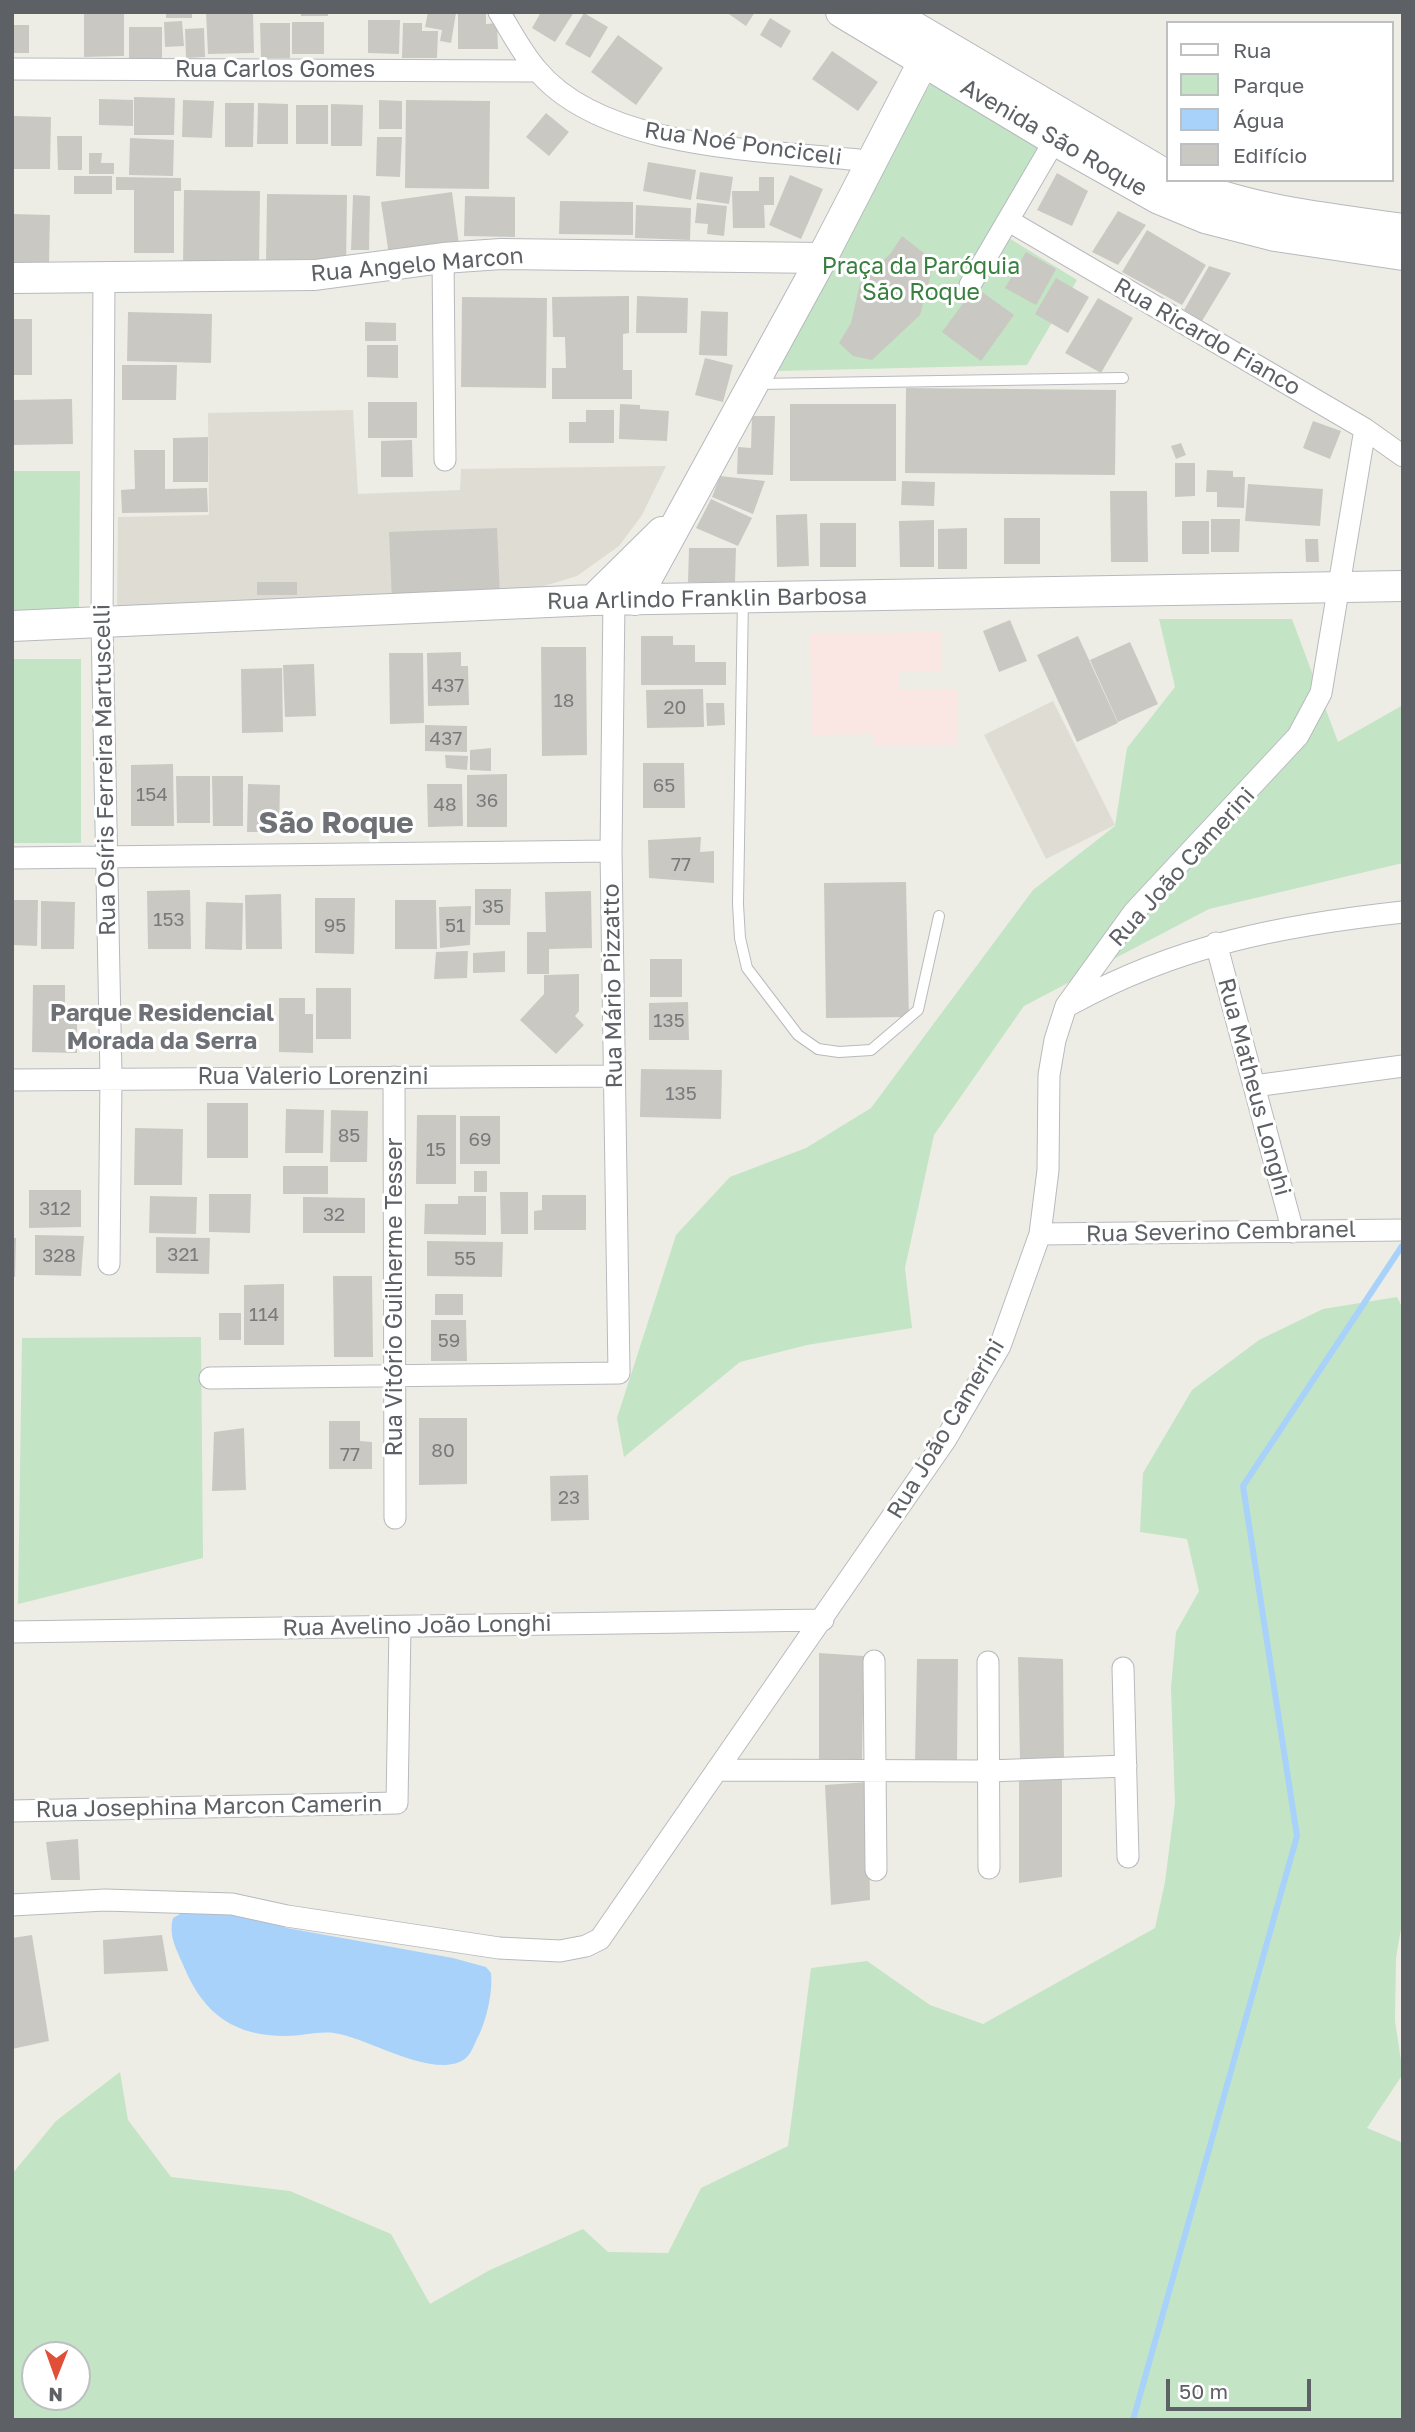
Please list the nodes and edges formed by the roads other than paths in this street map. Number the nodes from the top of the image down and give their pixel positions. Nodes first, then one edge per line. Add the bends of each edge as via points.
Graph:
1 (499, 12) edge
2 (841, 12) edge
3 (889, 12) edge
4 (929, 50) junction
5 (12, 69) edge
6 (537, 71) junction
7 (1061, 129) junction
8 (869, 161) junction
9 (1166, 175) edge
10 (1182, 182) edge
11 (1009, 221) junction
12 (1278, 223) junction
13 (1403, 229) edge
14 (1403, 255) edge
15 (443, 258) junction
16 (821, 258) junction
17 (104, 276) junction
18 (12, 278) edge
19 (970, 285) dead end
20 (1123, 378) dead end
21 (751, 384) junction
22 (1366, 429) junction
23 (1403, 456) edge
24 (445, 460) dead end
25 (680, 514) junction
26 (1403, 586) edge
27 (1338, 587) junction
28 (743, 597) junction
29 (614, 600) junction
30 (102, 624) junction
31 (12, 626) edge
32 (611, 851) junction
33 (104, 856) junction
34 (12, 858) edge
35 (1403, 912) edge
36 (939, 916) dead end
37 (1216, 943) junction
38 (1066, 1006) junction
39 (1403, 1066) edge
40 (614, 1076) junction
41 (111, 1077) junction
42 (394, 1077) junction
43 (12, 1080) edge
44 (1254, 1086) junction
45 (1403, 1230) edge
46 (1293, 1232) junction
47 (1040, 1234) junction
48 (109, 1264) dead end
49 (395, 1376) junction
50 (210, 1378) dead end
51 (395, 1518) dead end
52 (822, 1620) junction
53 (400, 1627) junction
54 (12, 1632) edge
55 (874, 1661) dead end
56 (988, 1662) dead end
57 (1123, 1668) dead end
58 (1126, 1766) junction
59 (718, 1770) junction
60 (874, 1771) junction
61 (989, 1771) junction
62 (12, 1811) edge
63 (1128, 1857) dead end
64 (989, 1868) dead end
65 (876, 1870) dead end
66 (12, 1905) edge

1 - 6 street, Rua Noé Ponciceli
2 - 4 street, Avenida São Roque
3 - 4 street, Avenida São Roque
4 - 7 street, Avenida São Roque
4 - 8 street
5 - 6 street, Rua Carlos Gomes
6 - 8 street, Rua Noé Ponciceli via 581,108 647,135
7 - 9 street, Avenida São Roque
7 - 11 street
7 - 12 street, Avenida São Roque via 1159,199 1205,218
8 - 16 street
10 - 12 street, Avenida São Roque
11 - 19 street
11 - 22 street, Rua Ricardo Fianco
12 - 13 street, Avenida São Roque
12 - 14 street, Avenida São Roque
15 - 16 street, Rua Angelo Marcon via 652,254
15 - 17 street, Rua Angelo Marcon via 315,275
15 - 24 street
16 - 21 street
17 - 18 street, Rua Angelo Marcon
17 - 30 street, Rua Osíris Ferreira Martuscelli
20 - 21 lane
21 - 25 street
22 - 23 street, Rua Ricardo Fianco
22 - 27 street, Rua João Camerini
25 - 29 street
25 - 29 street
26 - 27 street, Rua Arlindo Franklin Barbosa
27 - 28 street, Rua Arlindo Franklin Barbosa
27 - 38 street, Rua João Camerini via 1321,693 1297,736 1134,912
28 - 29 street, Rua Arlindo Franklin Barbosa
28 - 36 lane via 738,904 747,968 798,1035 818,1049 871,1050 918,1010
29 - 30 street, Rua Arlindo Franklin Barbosa
29 - 32 street, Rua Mário Pizzatto
30 - 31 street, Rua Arlindo Franklin Barbosa
30 - 33 street, Rua Osíris Ferreira Martuscelli
32 - 33 street
32 - 40 street, Rua Mário Pizzatto
33 - 34 street
33 - 41 street, Rua Osíris Ferreira Martuscelli
35 - 37 street via 1310,922
37 - 38 street via 1120,977
37 - 44 street, Rua Matheus Longhi
38 - 47 street, Rua João Camerini via 1049,1076 1048,1170
39 - 44 street
40 - 42 street, Rua Valerio Lorenzini
40 - 49 street, Rua Mário Pizzatto via 618,1373
41 - 42 street, Rua Valerio Lorenzini
41 - 43 street, Rua Valerio Lorenzini
41 - 48 street, Rua Osíris Ferreira Martuscelli
42 - 49 street, Rua Vitório Guilherme Tesser
44 - 46 street, Rua Matheus Longhi
45 - 46 street, Rua Severino Cembranel
46 - 47 street, Rua Severino Cembranel
47 - 52 street, Rua João Camerini via 1000,1346 946,1439
49 - 50 street
49 - 51 street, Rua Vitório Guilherme Tesser
52 - 53 street, Rua Avelino João Longhi
52 - 59 street, Rua João Camerini
53 - 54 street, Rua Avelino João Longhi
53 - 62 street, Rua Josephina Marcon Camerin via 397,1803
55 - 60 street
56 - 61 street
57 - 58 street
58 - 61 street
58 - 63 street
59 - 60 street
59 - 66 street, Rua João Camerini via 600,1940 560,1951 499,1948 232,1904 105,1900
60 - 61 street
60 - 65 street
61 - 64 street

